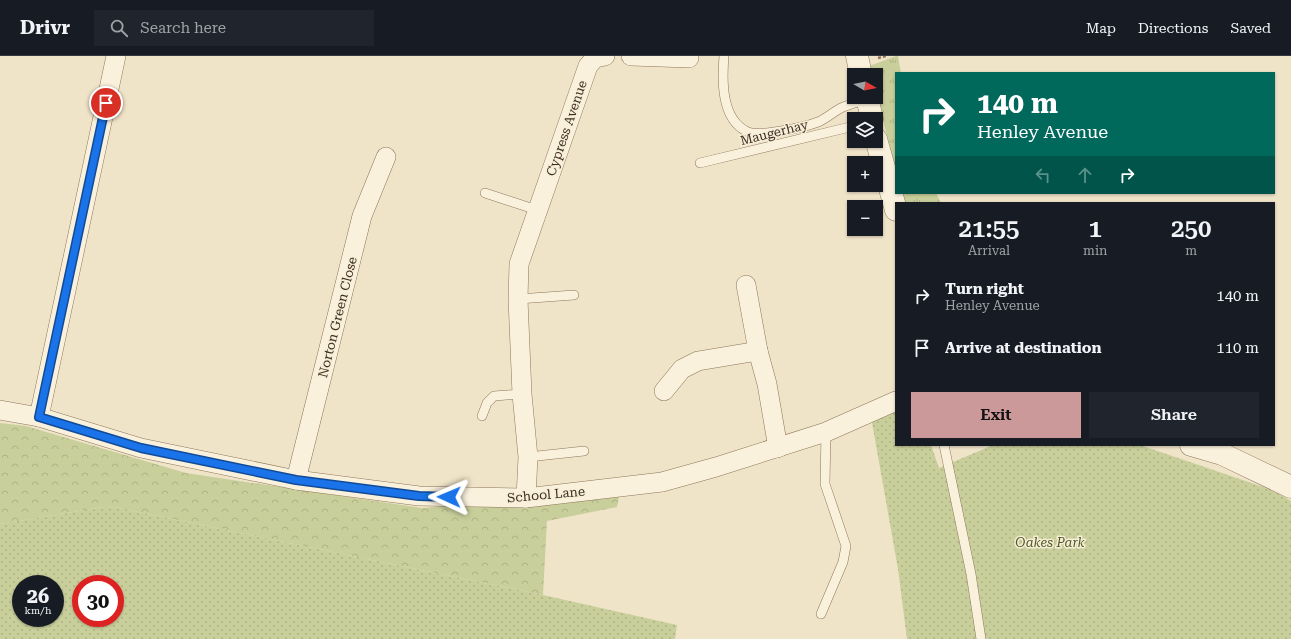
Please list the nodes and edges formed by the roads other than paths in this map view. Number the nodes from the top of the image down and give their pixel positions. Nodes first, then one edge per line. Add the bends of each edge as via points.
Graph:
1 (116, 56) edge
2 (605, 56) edge
3 (631, 56) edge
4 (724, 56) edge
5 (857, 56) edge
6 (689, 58) dead end
7 (860, 68) edge
8 (869, 105) edge
9 (847, 128) edge
10 (879, 148) edge
11 (386, 157) dead end
12 (700, 163) dead end
13 (485, 193) dead end
14 (895, 206) edge
15 (538, 210) junction
16 (746, 285) dead end
17 (574, 295) dead end
18 (518, 299) junction
19 (758, 351) junction
20 (664, 391) dead end
21 (522, 394) junction
22 (895, 402) edge
23 (0, 410) edge
24 (482, 416) dead end
25 (39, 417) junction
26 (826, 432) junction
27 (944, 446) edge
28 (1194, 446) edge
29 (778, 448) junction
30 (584, 451) dead end
31 (528, 457) junction
32 (296, 480) junction
33 (1291, 487) edge
34 (526, 498) junction
35 (821, 614) dead end
36 (981, 639) edge

1 - 25 street
2 - 15 street, Cypress Avenue via 596,58 588,66
3 - 6 street
4 - 8 lane via 722,79 727,106 734,121 747,132 789,130 819,122 842,108
5 - 7 street
9 - 12 lane, Maugerhay
10 - 14 street
11 - 32 street, Norton Green Close via 362,216
13 - 15 lane
15 - 18 street, Cypress Avenue via 519,264
16 - 19 street
17 - 18 lane
18 - 21 street, Cypress Avenue
19 - 20 street via 698,361 682,369
19 - 29 street via 767,384
21 - 24 lane via 494,396 487,403
21 - 31 street, Cypress Avenue
22 - 26 street, School Lane
23 - 25 street, School Lane
25 - 32 street, School Lane via 141,448
26 - 29 street, School Lane
26 - 35 lane via 825,484 846,546 843,562
27 - 36 lane via 971,574
28 - 33 street via 1222,454
29 - 34 street, School Lane via 662,482
30 - 31 lane
31 - 34 street, Cypress Avenue
32 - 34 street, School Lane via 419,496

